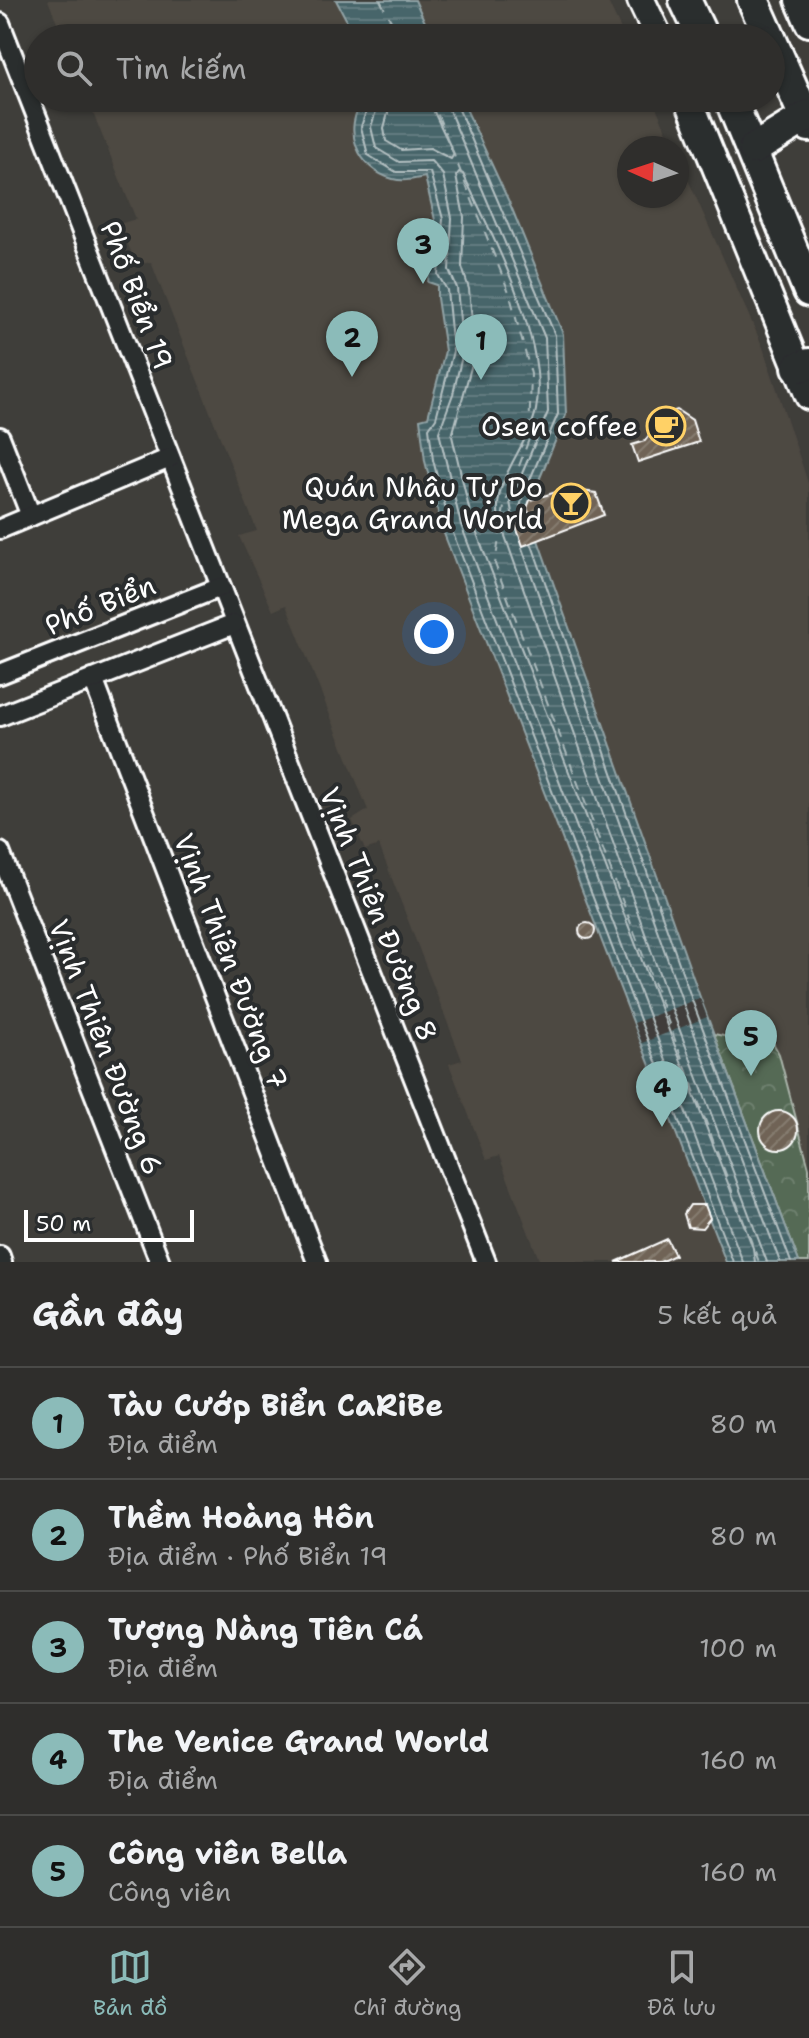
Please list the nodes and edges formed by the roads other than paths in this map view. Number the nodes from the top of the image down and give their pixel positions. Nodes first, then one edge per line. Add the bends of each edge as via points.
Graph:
1 (641, 0) edge
2 (685, 0) edge
3 (753, 0) edge
4 (799, 0) edge
5 (809, 23) edge
6 (652, 24) edge
7 (696, 24) edge
8 (763, 24) edge
9 (2, 32) edge
10 (785, 71) edge
11 (24, 88) edge
12 (34, 112) edge
13 (694, 112) edge
14 (737, 112) edge
15 (808, 119) edge
16 (754, 149) junction
17 (718, 168) junction
18 (809, 291) edge
19 (804, 366) edge
20 (809, 396) edge
21 (0, 437) edge
22 (170, 458) junction
23 (31, 516) junction
24 (0, 529) edge
25 (221, 587) junction
26 (234, 624) junction
27 (0, 674) edge
28 (93, 679) junction
29 (0, 716) edge
30 (0, 852) edge
31 (0, 1256) edge
32 (2, 1262) edge
33 (160, 1262) edge
34 (317, 1262) edge
35 (486, 1262) edge

1 - 6 main road
2 - 7 main road
3 - 8 main road
4 - 5 main road
9 - 11 street, Phố Biển 19
10 - 15 main road
12 - 22 street, Phố Biển 19
13 - 17 main road
14 - 16 main road
15 - 16 main road
16 - 17 main road
16 - 18 main road
17 - 19 main road
19 - 20 main road
21 - 23 street
22 - 23 street
22 - 25 street, Phố Biển 19
23 - 24 street
25 - 26 street, Vịnh Thiên Đường 8
25 - 27 street, Phố Biển
26 - 28 street
26 - 35 street, Vịnh Thiên Đường 8
28 - 29 street
28 - 34 street, Vịnh Thiên Đường 7
30 - 33 street, Vịnh Thiên Đường 6
31 - 32 street

